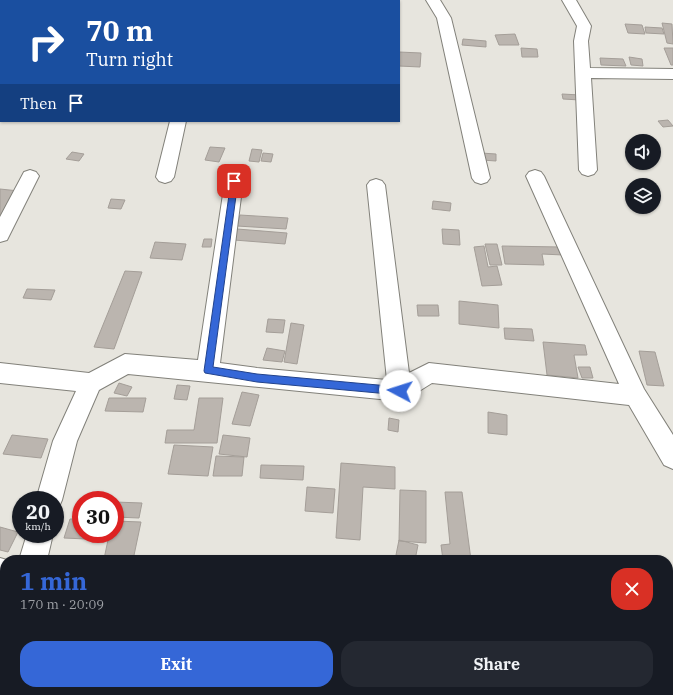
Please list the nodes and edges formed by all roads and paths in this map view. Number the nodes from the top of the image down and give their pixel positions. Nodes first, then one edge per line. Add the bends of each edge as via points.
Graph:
1 (434, 0) edge
2 (569, 0) edge
3 (583, 73) junction
4 (673, 74) edge
5 (178, 122) edge
6 (588, 170) dead end
7 (30, 176) dead end
8 (534, 176) dead end
9 (165, 177) dead end
10 (481, 178) dead end
11 (234, 181) dead end
12 (376, 185) dead end
13 (0, 235) edge
14 (208, 371) junction
15 (0, 373) edge
16 (91, 383) junction
17 (400, 391) junction
18 (636, 396) junction
19 (673, 457) edge
20 (51, 491) edge
21 (38, 543) edge
22 (34, 555) edge

1 - 10 street via 444,18 452,48
2 - 3 street via 584,26 581,41
3 - 4 street
3 - 6 street
5 - 9 street
7 - 13 street
8 - 18 street
11 - 14 street
12 - 17 street
14 - 16 street via 125,364
14 - 17 street
15 - 16 street
16 - 20 street via 65,441
17 - 18 street via 429,373
18 - 19 street
21 - 22 street

